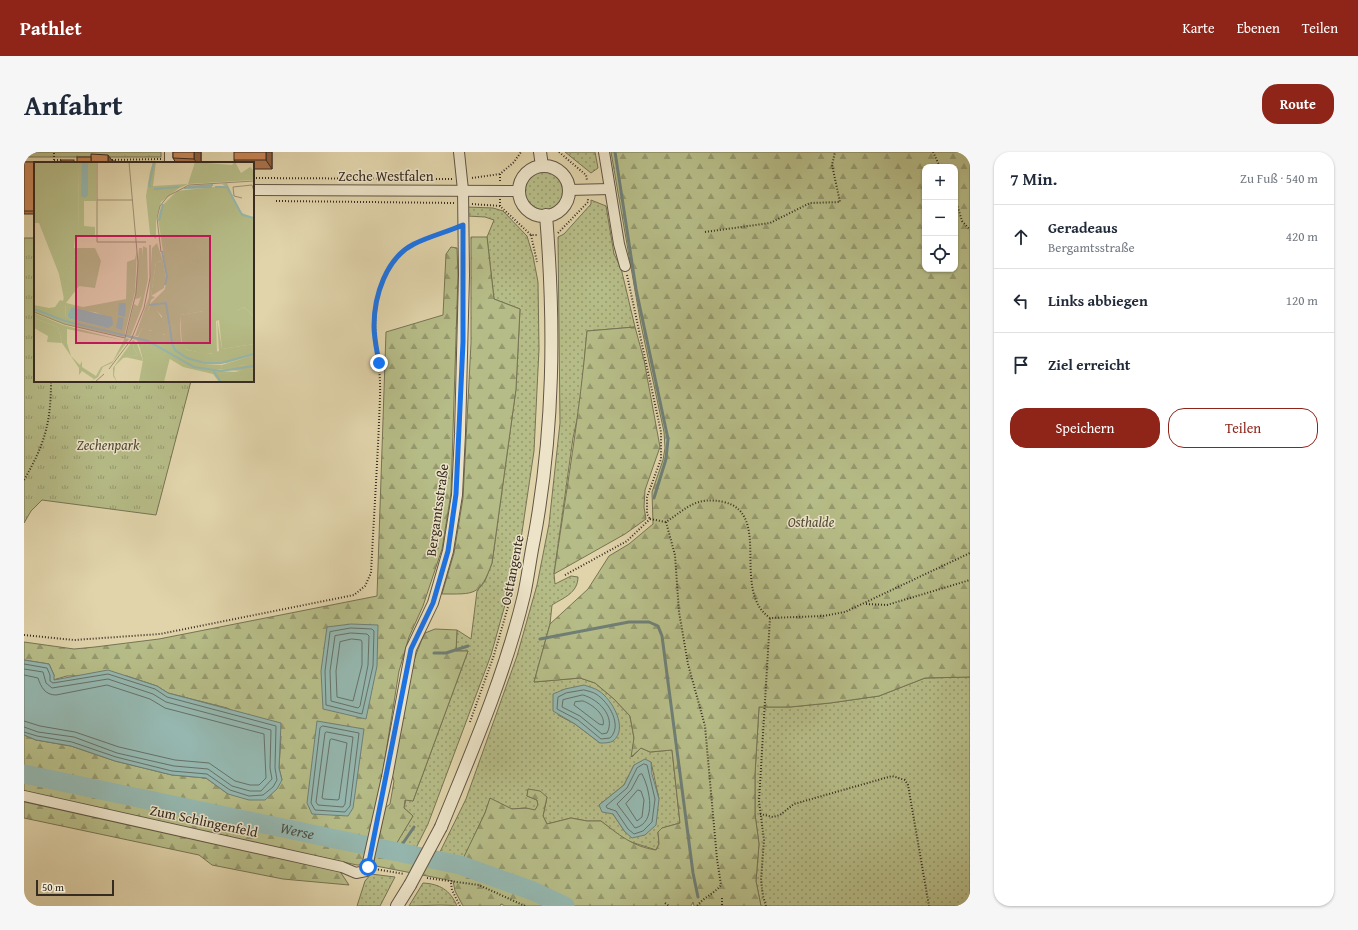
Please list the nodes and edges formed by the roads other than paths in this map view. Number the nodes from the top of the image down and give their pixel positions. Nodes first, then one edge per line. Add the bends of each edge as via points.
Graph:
1 (459, 152) edge
2 (540, 152) edge
3 (604, 152) edge
4 (542, 166) junction
5 (610, 189) junction
6 (254, 190) edge
7 (462, 190) junction
8 (569, 190) junction
9 (518, 191) junction
10 (546, 215) junction
11 (626, 266) road end
12 (24, 796) edge
13 (369, 862) joint
14 (397, 906) edge

1 - 7 street, Bergamtsstraße
2 - 4 street
3 - 5 street
4 - 8 street via 550,166 560,172
4 - 9 street via 534,167 523,177
5 - 8 street
5 - 11 street via 619,244
6 - 7 street, Zeche Westfalen
7 - 9 street, Zeche Westfalen
7 - 13 street, Bergamtsstraße via 463,334 456,494 448,551 435,596 411,649
8 - 10 street via 560,210
9 - 10 street via 524,206 530,212
10 - 14 street, Osttangente, bridge via 551,281 552,349 547,451 542,499 524,595 507,657 478,737 441,827
12 - 13 street, Zum Schlingenfeld via 342,866 356,873 366,871

